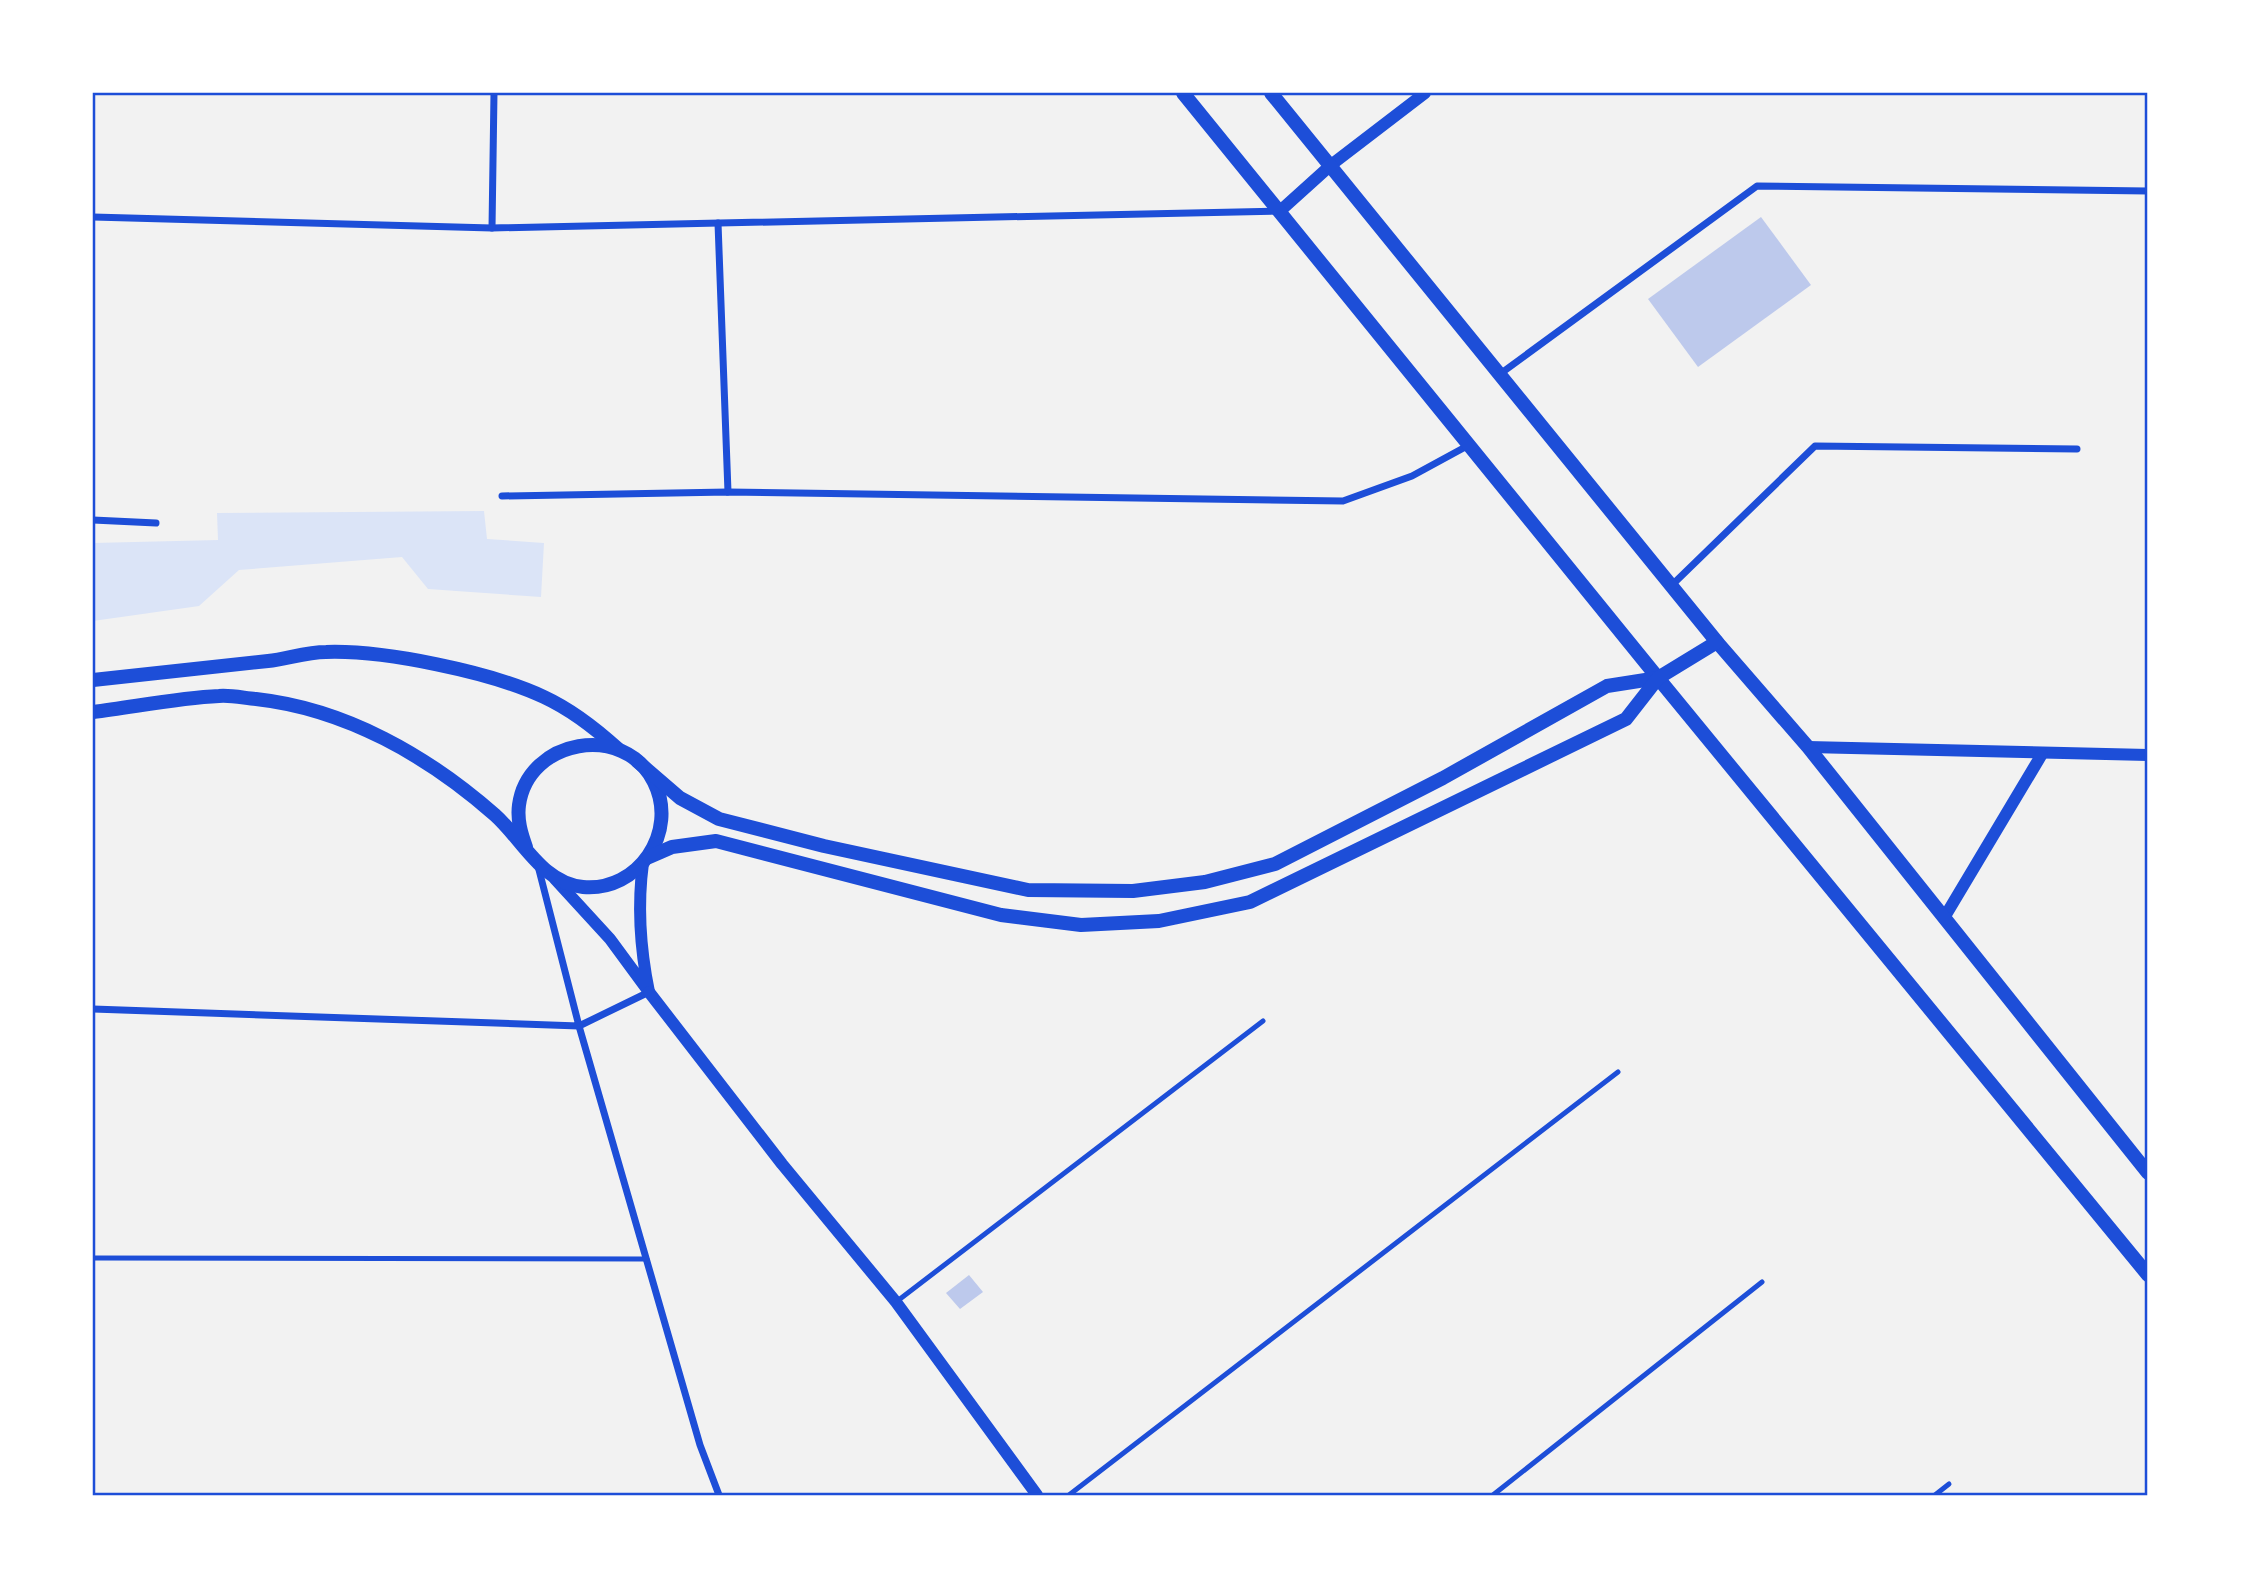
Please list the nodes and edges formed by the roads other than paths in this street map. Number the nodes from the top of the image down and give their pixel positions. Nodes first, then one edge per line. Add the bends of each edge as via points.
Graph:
1 (494, 93) edge
2 (1182, 93) edge
3 (1271, 93) edge
4 (1425, 93) edge
5 (1331, 165) junction
6 (2148, 191) edge
7 (1280, 211) junction
8 (93, 217) edge
9 (718, 223) junction
10 (492, 228) junction
11 (1500, 374) junction
12 (1469, 445) junction
13 (2077, 449) dead end
14 (729, 492) junction
15 (502, 496) dead end
16 (93, 520) edge
17 (156, 523) dead end
18 (1671, 586) junction
19 (1717, 642) junction
20 (1658, 678) junction
21 (93, 680) edge
22 (93, 712) edge
23 (1808, 747) junction
24 (619, 750) junction
25 (2042, 754) junction
26 (2148, 755) edge
27 (637, 761) junction
28 (526, 847) junction
29 (646, 860) junction
30 (544, 869) junction
31 (1944, 918) junction
32 (649, 992) junction
33 (93, 1009) edge
34 (1263, 1021) dead end
35 (579, 1026) junction
36 (1618, 1072) dead end
37 (2148, 1173) edge
38 (93, 1258) edge
39 (648, 1259) junction
40 (2148, 1275) edge
41 (1762, 1282) dead end
42 (896, 1302) junction
43 (1949, 1484) dead end
44 (719, 1495) edge
45 (1037, 1495) edge
46 (1069, 1495) edge
47 (1493, 1495) edge
48 (1935, 1495) edge

1 - 10 street
2 - 7 main road
3 - 5 main road
4 - 5 street
5 - 7 street
5 - 11 main road
6 - 11 street via 1757,186
7 - 9 street
7 - 12 main road
8 - 10 street
9 - 10 street
9 - 14 street
11 - 18 main road
12 - 14 street via 1412,476 1343,501
12 - 20 main road
13 - 18 street via 1815,446
14 - 15 street
16 - 17 street
18 - 19 main road
19 - 20 main road
19 - 23 main road
20 - 27 main road via 1606,686 1443,778 1275,864 1205,882 1133,891 1028,890 719,819 680,798
20 - 29 main road via 1626,719 1250,902 1160,921 1081,925 1000,915 716,841 672,847
20 - 40 main road
21 - 24 main road via 324,652 374,655 436,665 543,696 596,729
22 - 28 main road via 221,696 314,711 380,736 423,759 497,817
23 - 25 street
23 - 31 main road
24 - 27 main road
24 - 28 main road via 576,745 538,766 519,805 519,827
25 - 26 street
25 - 31 street
27 - 29 main road via 654,782 662,807 660,833
28 - 30 main road
29 - 30 main road via 631,875 608,885 583,887 559,880
29 - 32 street via 639,920
30 - 32 street via 610,939
30 - 35 street
31 - 37 main road
32 - 35 street
32 - 42 street
33 - 35 street
34 - 42 lane
35 - 39 street
36 - 46 lane
38 - 39 lane
39 - 44 street via 700,1445
41 - 47 lane
42 - 45 street
43 - 48 lane

